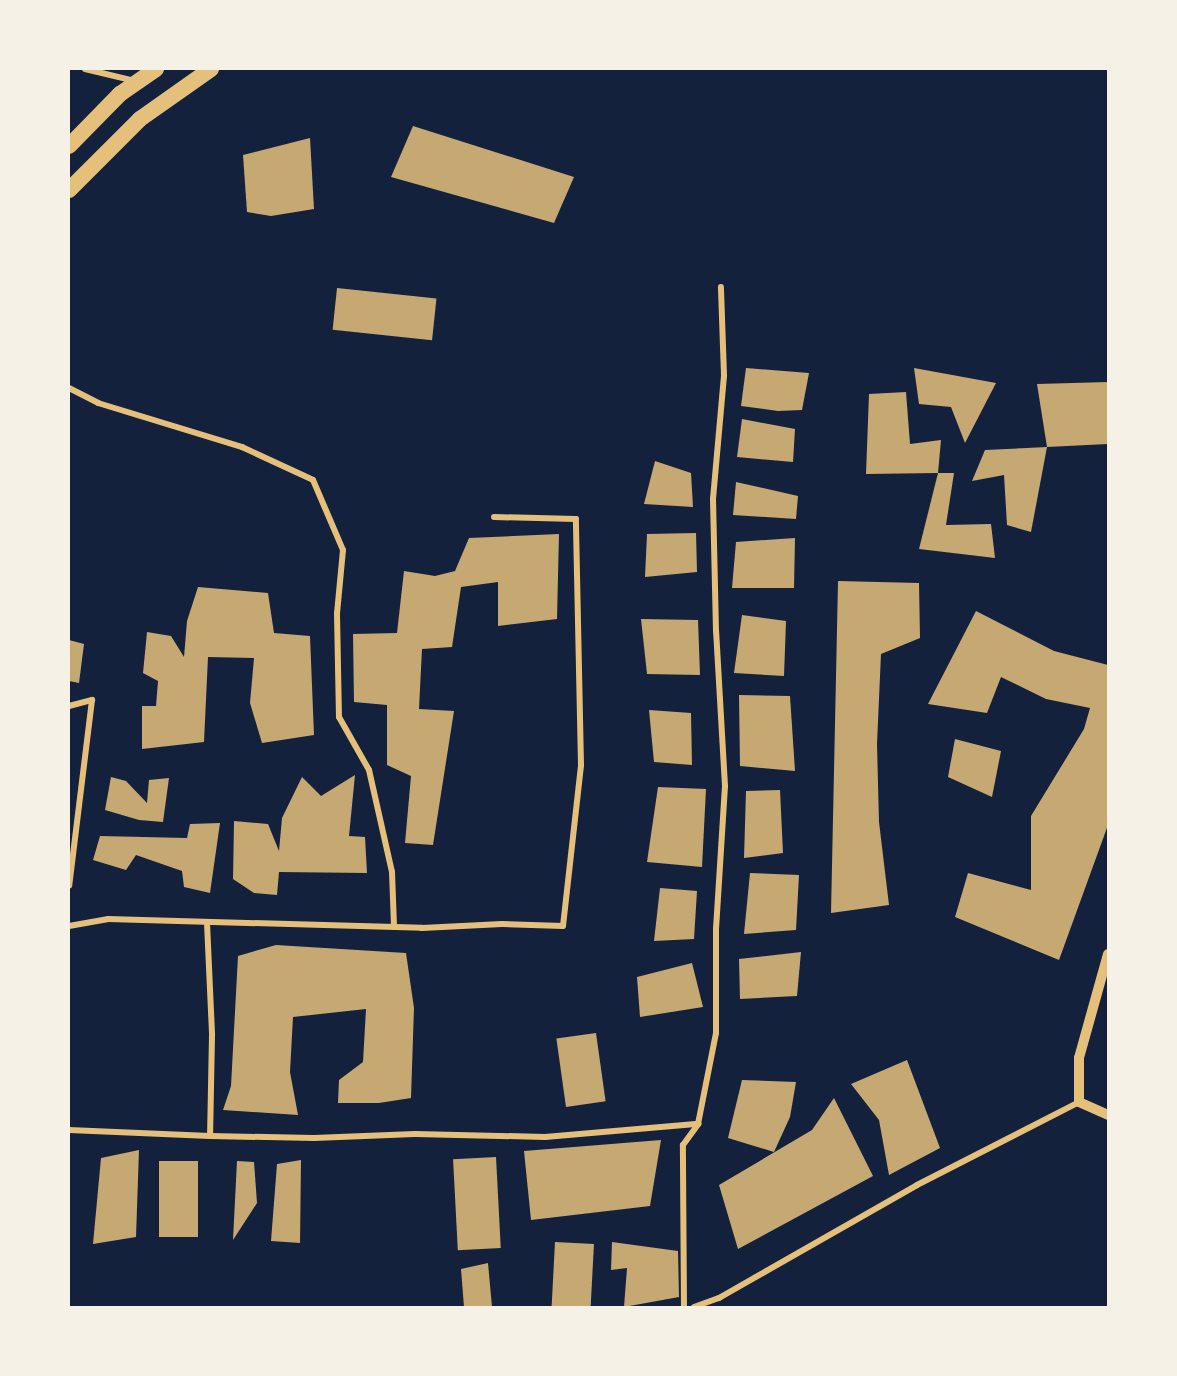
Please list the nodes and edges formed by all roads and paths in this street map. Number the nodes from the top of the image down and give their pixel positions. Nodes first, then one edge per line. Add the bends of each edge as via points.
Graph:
1 (85, 69) edge
2 (156, 69) edge
3 (211, 69) edge
4 (138, 82) junction
5 (69, 146) edge
6 (69, 190) edge
7 (721, 287) dead end
8 (69, 388) edge
9 (494, 517) dead end
10 (69, 706) edge
11 (69, 886) edge
12 (207, 923) junction
13 (69, 926) edge
14 (394, 927) junction
15 (1108, 954) edge
16 (1079, 1102) junction
17 (1108, 1115) edge
18 (698, 1124) junction
19 (69, 1130) edge
20 (210, 1136) junction
21 (684, 1307) edge
22 (694, 1307) edge

1 - 4 street
2 - 4 highway
3 - 6 highway via 140,119
4 - 5 highway via 120,94
7 - 18 street via 724,375 714,500 725,786 716,1033
8 - 14 street via 98,403 242,447 314,480 343,550 337,614 339,717 369,770 392,872
9 - 14 street via 576,519 581,765 563,926
10 - 11 street via 92,700
12 - 13 street via 108,919
12 - 14 street
12 - 20 street via 212,1035
15 - 16 street via 1079,1058
16 - 17 street
16 - 22 street via 917,1185 719,1298
18 - 20 street via 545,1137
18 - 21 street via 683,1145
19 - 20 street

